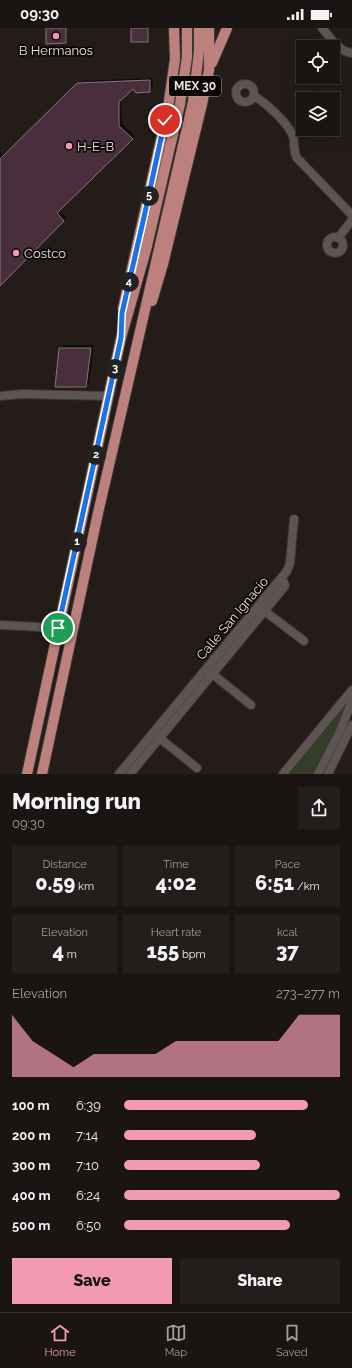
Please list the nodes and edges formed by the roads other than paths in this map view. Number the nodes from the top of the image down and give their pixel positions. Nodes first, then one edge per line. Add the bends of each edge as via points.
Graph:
1 (188, 28) edge
2 (206, 28) edge
3 (227, 28) edge
4 (322, 28) edge
5 (174, 29) edge
6 (352, 53) edge
7 (209, 70) junction
8 (254, 96) dead end
9 (352, 215) edge
10 (352, 220) edge
11 (338, 238) dead end
12 (142, 321) junction
13 (121, 338) junction
14 (0, 396) edge
15 (109, 396) junction
16 (294, 519) dead end
17 (262, 608) junction
18 (0, 625) edge
19 (58, 628) junction
20 (304, 641) dead end
21 (206, 669) junction
22 (213, 675) junction
23 (352, 690) edge
24 (352, 701) edge
25 (251, 706) dead end
26 (352, 725) edge
27 (153, 732) junction
28 (346, 735) edge
29 (160, 738) junction
30 (197, 768) dead end
31 (27, 774) edge
32 (42, 774) edge
33 (119, 774) edge
34 (130, 774) edge
35 (283, 774) edge
36 (318, 774) edge
37 (328, 774) edge

1 - 13 main road, MEX 30 via 186,71 180,104 146,250
2 - 7 main road
2 - 12 main road, MEX 30 via 199,51 192,102
3 - 7 main road
4 - 6 street via 340,48
5 - 13 main road via 175,59 172,83 122,313
7 - 12 main road via 164,264
8 - 9 street via 290,130 297,158
10 - 11 street
12 - 32 main road, MEX 30
13 - 15 main road, MEX 30
14 - 15 street
15 - 19 main road, MEX 30
16 - 17 street, Calle San Ignacio via 290,563 280,580 285,586
17 - 20 street
17 - 21 street, Calle San Ignacio
17 - 22 street, Calle San Ignacio
18 - 19 street
19 - 31 main road, MEX 30
21 - 22 street
21 - 27 street, Calle San Ignacio
22 - 25 street
22 - 29 street, Calle San Ignacio
23 - 35 street
24 - 28 street
26 - 28 street
27 - 29 street
27 - 33 street, Calle San Ignacio
28 - 36 street
28 - 37 street
29 - 30 street
29 - 34 street, Calle San Ignacio

